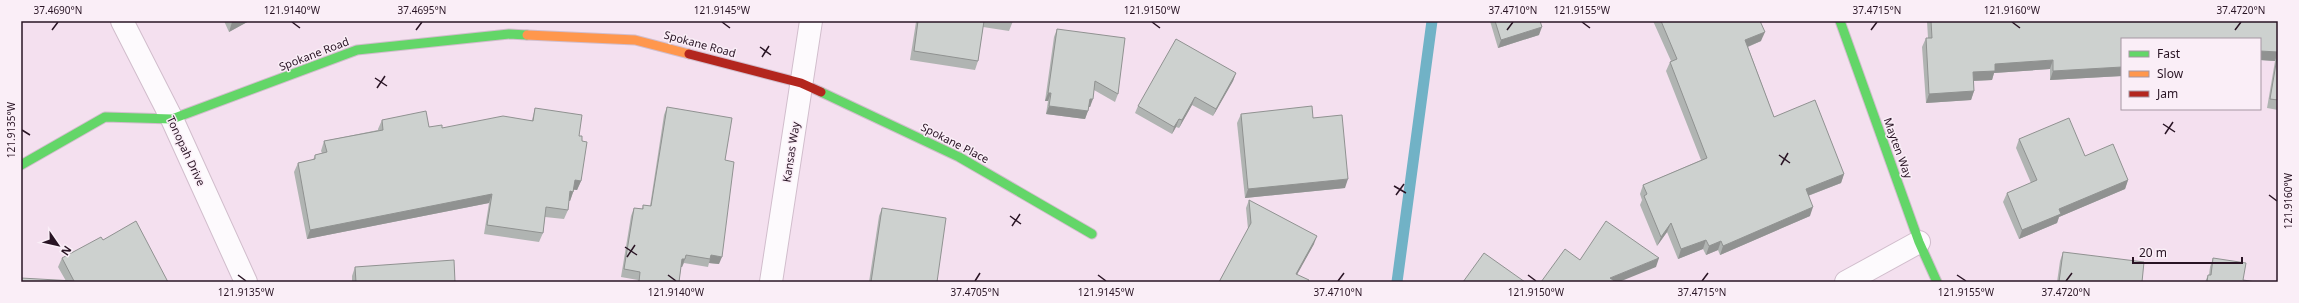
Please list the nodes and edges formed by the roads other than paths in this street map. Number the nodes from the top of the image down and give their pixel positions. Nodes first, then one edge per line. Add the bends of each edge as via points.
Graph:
1 (122, 21) edge
2 (811, 21) edge
3 (1840, 21) edge
4 (801, 82) junction
5 (172, 119) junction
6 (21, 165) edge
7 (1092, 234) dead end
8 (1919, 242) junction
9 (246, 282) edge
10 (771, 282) edge
11 (1846, 282) edge
12 (1936, 282) edge

1 - 5 street, Tonopah Drive
2 - 4 street, Kansas Way
3 - 8 street, Mayten Way
4 - 5 street, Spokane Road via 635,40 510,34 357,50
4 - 7 street, Spokane Place via 959,157
4 - 10 street, Kansas Way
5 - 6 street via 105,116
5 - 9 street, Tonopah Drive
8 - 11 street
8 - 12 street, Mayten Way

